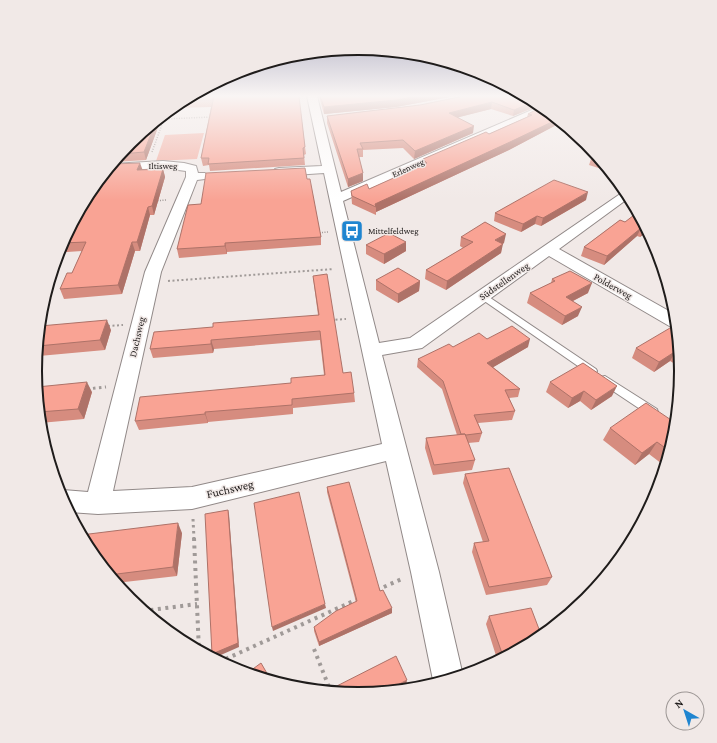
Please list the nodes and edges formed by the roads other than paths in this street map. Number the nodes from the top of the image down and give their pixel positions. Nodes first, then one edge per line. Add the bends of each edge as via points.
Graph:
1 (323, 131) edge
2 (492, 131) edge
3 (117, 168) edge
4 (329, 169) junction
5 (267, 172) edge
6 (213, 176) edge
7 (192, 177) junction
8 (623, 197) edge
9 (337, 199) junction
10 (548, 250) junction
11 (483, 296) junction
12 (670, 319) edge
13 (372, 350) junction
14 (664, 420) edge
15 (395, 450) junction
16 (70, 501) edge
17 (98, 503) junction
18 (447, 675) edge

1 - 4 street
2 - 9 street, Erlenweg
3 - 7 street, Iltisweg via 184,166 192,169
4 - 5 street
4 - 9 street
6 - 7 street
7 - 17 street, Dachsweg via 150,282
8 - 10 street, Südstellenweg
9 - 13 street
10 - 11 street, Südstellenweg
10 - 12 street, Polderweg
11 - 13 street, Südstellenweg via 415,344
11 - 14 lane
13 - 15 street
15 - 17 street, Fuchsweg via 192,498
15 - 18 street via 425,571
16 - 17 street, Fuchsweg

